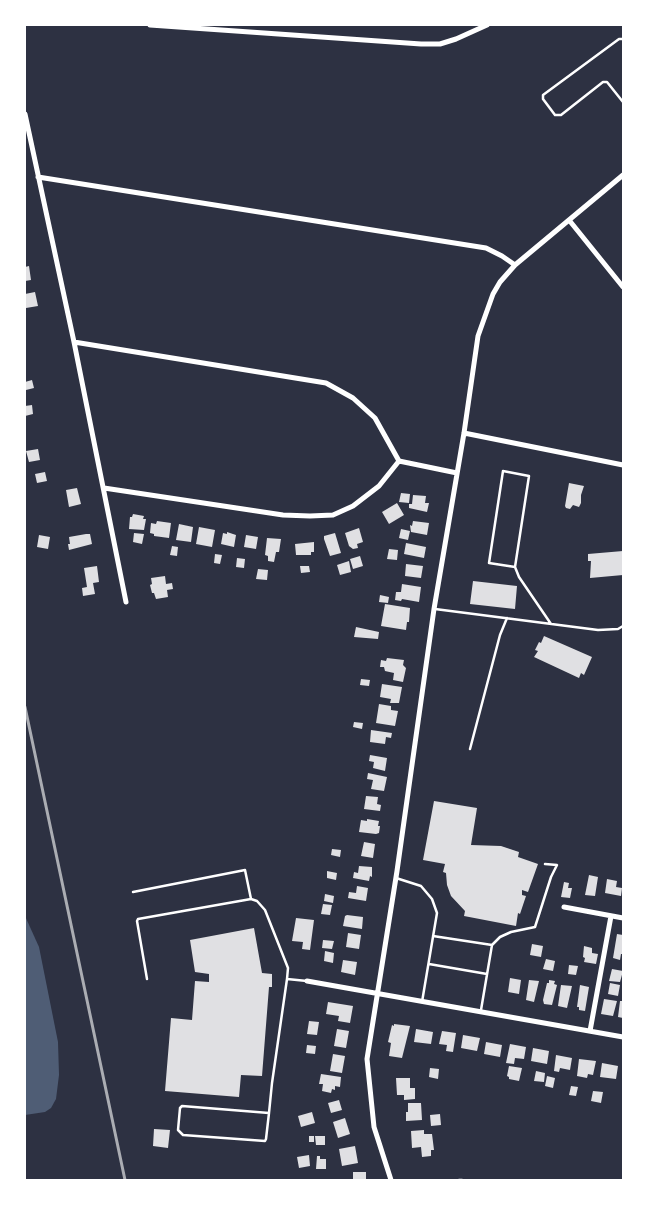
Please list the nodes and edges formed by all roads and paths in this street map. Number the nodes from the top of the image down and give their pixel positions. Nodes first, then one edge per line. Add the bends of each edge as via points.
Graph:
1 (150, 25) edge
2 (487, 25) edge
3 (623, 39) edge
4 (623, 102) edge
5 (25, 114) edge
6 (623, 175) edge
7 (38, 177) junction
8 (569, 220) junction
9 (515, 265) junction
10 (623, 287) edge
11 (74, 342) junction
12 (464, 433) junction
13 (399, 460) junction
14 (623, 465) edge
15 (457, 473) junction
16 (104, 488) junction
17 (515, 567) junction
18 (126, 602) dead end
19 (434, 609) junction
20 (507, 618) junction
21 (551, 624) junction
22 (623, 626) edge
23 (470, 749) dead end
24 (545, 864) dead end
25 (396, 878) junction
26 (133, 892) dead end
27 (251, 899) junction
28 (564, 907) dead end
29 (611, 916) junction
30 (623, 918) edge
31 (433, 936) junction
32 (492, 945) junction
33 (428, 964) junction
34 (487, 974) junction
35 (287, 978) junction
36 (147, 979) dead end
37 (307, 981) joint
38 (378, 994) junction
39 (422, 1002) junction
40 (480, 1012) junction
41 (590, 1031) junction
42 (623, 1038) edge
43 (269, 1113) junction
44 (391, 1180) edge

1 - 2 street via 440,44
3 - 4 lane via 543,95 555,115 561,115 603,82 607,82
5 - 7 street
6 - 8 street
7 - 9 street via 486,248
7 - 11 street
8 - 9 street
8 - 10 street
9 - 12 street via 493,294 480,328
11 - 13 street via 326,384 353,398 375,418
11 - 16 street
12 - 14 street
12 - 15 street
13 - 15 street
13 - 16 street via 378,486 353,506 333,515 283,515
15 - 19 street
16 - 18 street
17 - 17 lane via 529,476 503,471 490,563
17 - 21 lane
19 - 20 lane
19 - 25 street
20 - 21 lane
20 - 23 lane
21 - 22 lane via 598,630
24 - 32 lane via 557,865 535,926 506,934
25 - 31 lane via 421,886 432,899 437,913
25 - 38 street
26 - 27 lane via 245,870
27 - 35 lane via 257,900 266,910 288,968
27 - 36 lane via 138,919
28 - 29 street
29 - 30 street
29 - 41 street
31 - 32 lane
31 - 33 lane
32 - 34 lane
33 - 34 lane
33 - 39 lane
34 - 40 lane
35 - 37 lane
35 - 43 lane
37 - 38 street
38 - 39 street
38 - 44 street via 367,1059 374,1128
39 - 40 street
40 - 41 street
41 - 42 street
43 - 43 lane via 266,1140 183,1135 178,1130 182,1106

